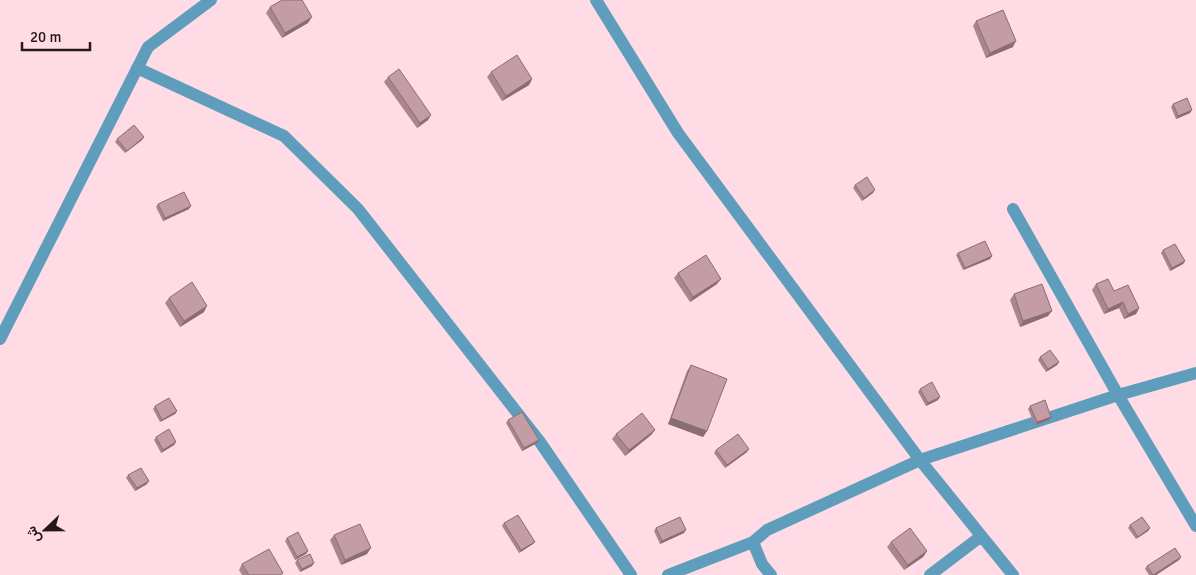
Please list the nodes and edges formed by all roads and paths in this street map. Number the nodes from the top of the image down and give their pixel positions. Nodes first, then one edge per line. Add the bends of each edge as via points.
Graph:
1 (211, 0) edge
2 (596, 0) edge
3 (137, 68) junction
4 (1013, 209) dead end
5 (0, 339) edge
6 (1196, 373) edge
7 (1118, 395) junction
8 (920, 460) junction
9 (1196, 526) edge
10 (980, 537) junction
11 (753, 542) junction
12 (631, 575) edge
13 (668, 575) edge
14 (771, 575) edge
15 (930, 575) edge
16 (1013, 575) edge

1 - 3 street via 148,47
2 - 8 street via 678,133
3 - 5 street
3 - 12 street via 284,136 358,209 540,442
4 - 7 street
6 - 7 street
7 - 8 street
7 - 9 street
8 - 10 street
8 - 11 street via 767,530
10 - 15 street
10 - 16 street
11 - 13 street
11 - 14 street via 762,564

